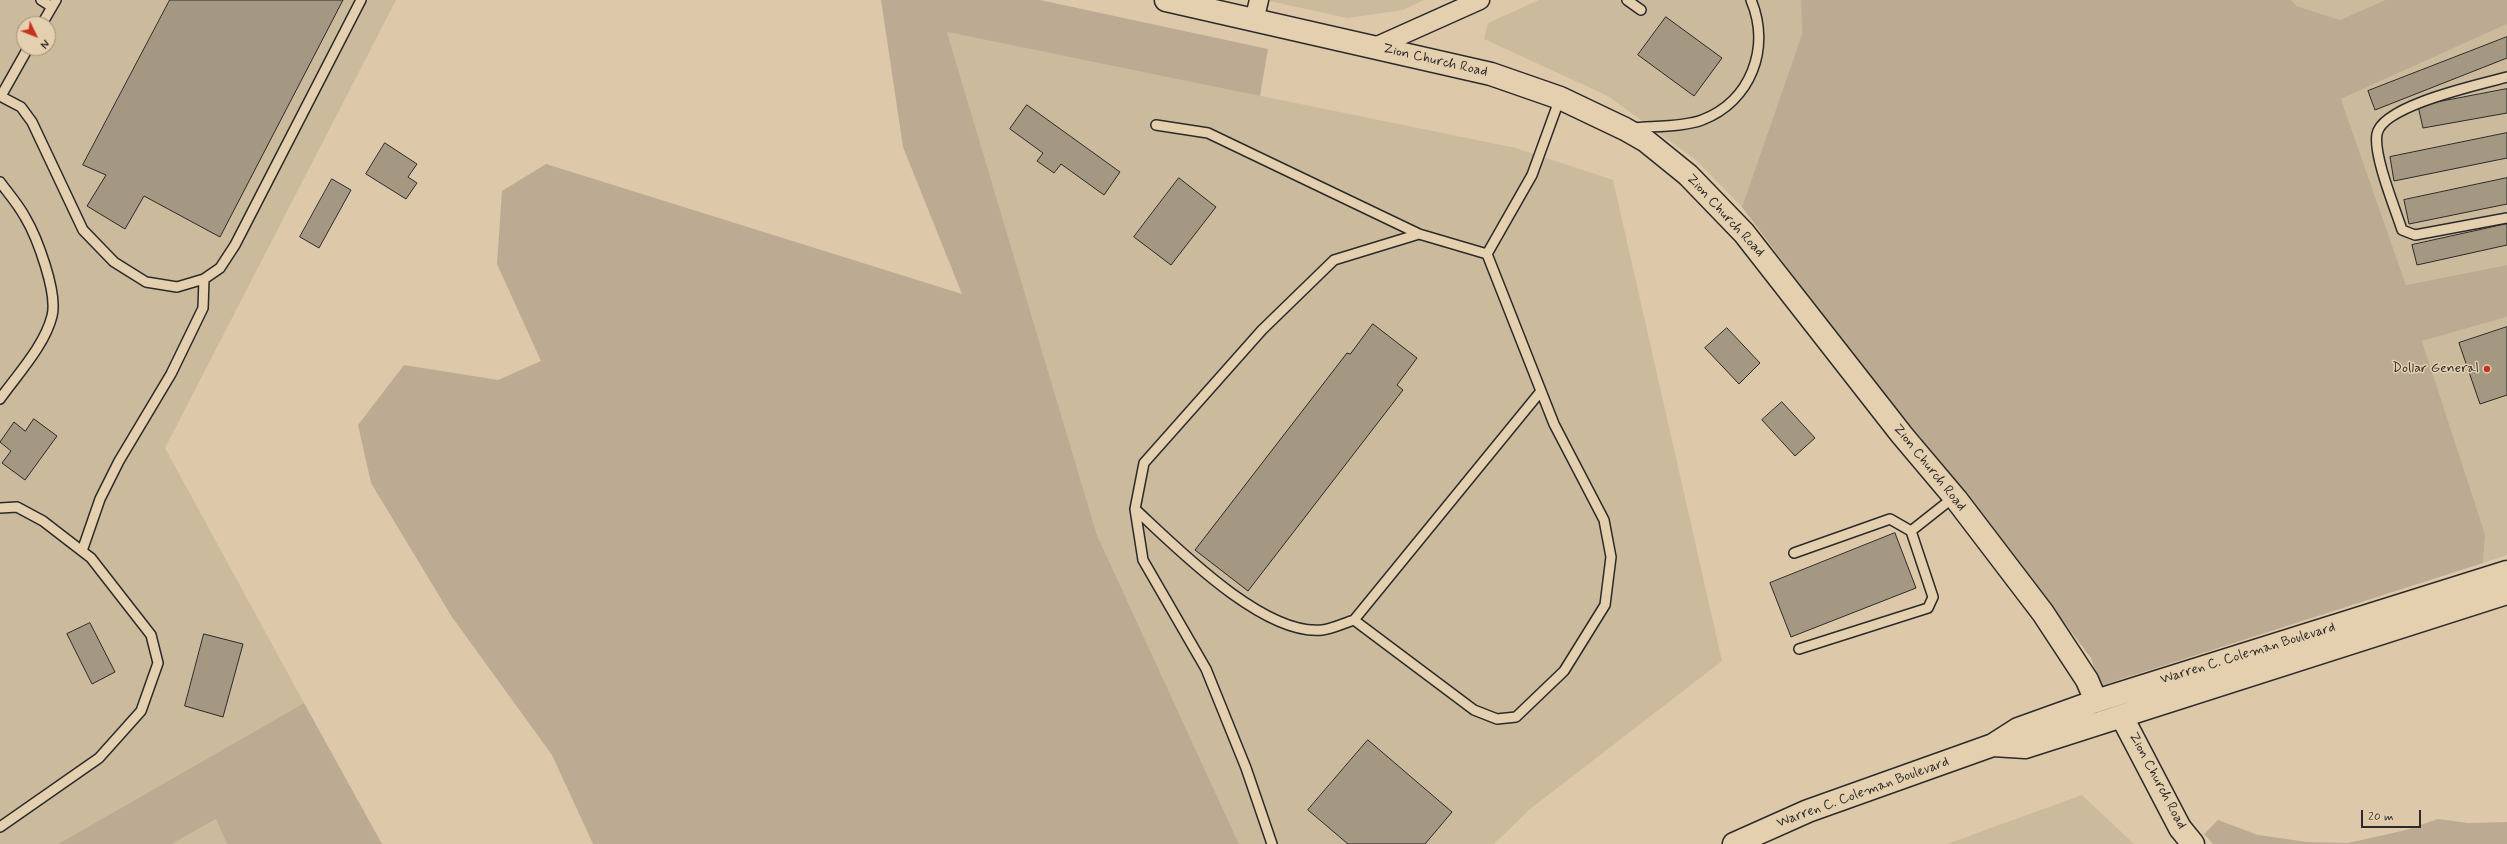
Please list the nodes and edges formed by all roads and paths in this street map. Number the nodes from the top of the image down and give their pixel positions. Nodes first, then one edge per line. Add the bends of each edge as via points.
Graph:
1 (41, 0) edge
2 (361, 0) edge
3 (1166, 0) edge
4 (1480, 0) edge
5 (1628, 0) edge
6 (1751, 0) edge
7 (54, 3) edge
8 (1256, 10) edge
9 (1641, 10) dead end
10 (47, 16) edge
11 (1375, 47) junction
12 (23, 56) edge
13 (2507, 78) edge
14 (0, 96) edge
15 (1560, 98) junction
16 (1156, 125) dead end
17 (1626, 129) junction
18 (0, 182) edge
19 (2507, 218) edge
20 (1418, 234) junction
21 (1487, 254) junction
22 (204, 279) junction
23 (1541, 391) junction
24 (0, 399) edge
25 (1954, 497) junction
26 (0, 508) edge
27 (1135, 509) junction
28 (1911, 530) junction
29 (82, 552) junction
30 (1794, 553) dead end
31 (2507, 572) edge
32 (2507, 593) edge
33 (1354, 620) junction
34 (1799, 649) dead end
35 (2096, 701) junction
36 (2122, 717) junction
37 (1994, 745) junction
38 (0, 827) edge
39 (1272, 844) edge
40 (1734, 844) edge
41 (2194, 844) edge

1 - 7 lane
2 - 22 lane via 245,229 220,268
3 - 8 main road, Zion Church Road
4 - 11 street
5 - 9 lane
6 - 17 lane via 1759,36 1757,60 1738,97 1722,111 1700,121
7 - 10 lane
8 - 11 main road, Zion Church Road
11 - 15 main road, Zion Church Road via 1491,74
12 - 14 lane
13 - 19 lane via 2428,98 2388,120 2377,132 2376,148 2402,230 2415,235
14 - 22 lane via 21,106 32,122 83,230 114,262 146,282 177,287
15 - 17 main road, Zion Church Road
15 - 21 lane via 1532,175
16 - 20 lane via 1208,133
17 - 25 main road, Zion Church Road via 1646,141 1688,175 1744,233 1902,435
18 - 24 lane via 26,217 43,257 52,292 53,316 36,350
20 - 21 lane
20 - 27 lane via 1334,260 1262,330 1144,463
21 - 23 lane
22 - 29 lane via 203,308 171,374 119,461 100,499
23 - 33 lane
23 - 33 lane via 1554,424 1604,520 1612,557 1605,605 1564,671 1516,717 1497,719 1474,710
25 - 28 lane
25 - 35 main road, Zion Church Road via 2043,613 2087,680
26 - 29 lane via 17,507 42,521
27 - 33 lane via 1228,593 1289,627 1322,630
27 - 39 lane via 1143,560 1206,669 1246,768
28 - 30 lane via 1890,519
28 - 34 lane via 1933,597 1928,608
29 - 38 lane via 91,558 151,634 158,663 141,711 99,758
31 - 35 main road, Warren C. Coleman Boulevard
32 - 36 main road, Warren C. Coleman Boulevard
35 - 37 main road, Warren C. Coleman Boulevard via 2018,729
36 - 37 main road, Warren C. Coleman Boulevard via 2025,747
36 - 41 main road, Zion Church Road via 2180,828
37 - 40 main road, Warren C. Coleman Boulevard via 1808,811

